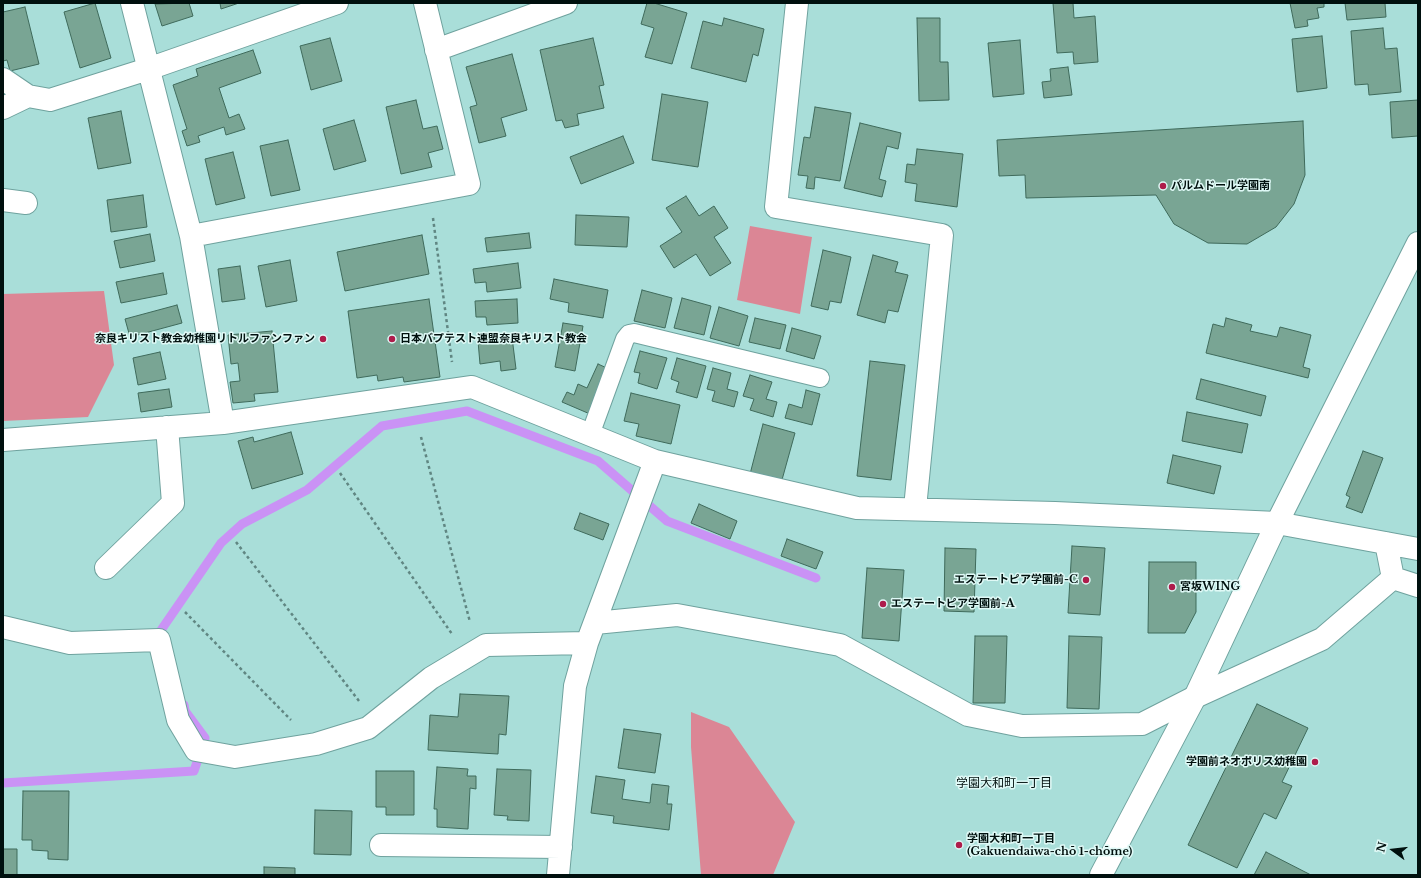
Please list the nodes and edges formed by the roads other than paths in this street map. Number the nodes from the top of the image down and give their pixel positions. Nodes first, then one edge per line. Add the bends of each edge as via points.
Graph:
1 (132, 3) edge
2 (337, 3) edge
3 (425, 3) edge
4 (566, 3) edge
5 (797, 3) edge
6 (436, 50) junction
7 (148, 69) junction
8 (3, 79) edge
9 (28, 96) junction
10 (3, 108) edge
11 (3, 200) edge
12 (26, 203) dead end
13 (191, 236) junction
14 (1418, 243) edge
15 (820, 378) dead end
16 (223, 423) junction
17 (167, 427) junction
18 (590, 435) junction
19 (3, 440) edge
20 (655, 461) junction
21 (915, 508) junction
22 (1277, 523) junction
23 (1386, 543) junction
24 (1418, 548) edge
25 (106, 568) dead end
26 (1393, 578) junction
27 (1418, 586) edge
28 (595, 623) junction
29 (3, 627) edge
30 (587, 643) junction
31 (1195, 697) junction
32 (381, 845) dead end
33 (561, 847) junction
34 (558, 875) edge
35 (1101, 875) edge

1 - 7 street
2 - 7 street
3 - 6 street
4 - 6 street
5 - 21 street via 776,207 942,235
6 - 13 street via 468,184
7 - 9 street via 50,100
7 - 13 street
8 - 9 street
9 - 10 street
11 - 12 street
13 - 16 street
14 - 22 street
15 - 18 lane via 634,333 629,334
16 - 17 street
16 - 18 street via 472,387
17 - 19 street
17 - 25 street via 173,503
18 - 20 street
20 - 21 street via 856,508
20 - 28 street
21 - 22 street
22 - 23 street
22 - 31 street
23 - 24 street
23 - 26 street
26 - 27 street
26 - 31 street via 1322,639
28 - 30 street
28 - 31 street via 677,615 840,645 968,715 1022,726 1142,724
29 - 30 street via 70,643 159,640 178,720 196,750 235,757 316,744 368,728 431,678 486,645
30 - 33 street via 575,686
31 - 35 street
32 - 33 street
33 - 34 street

